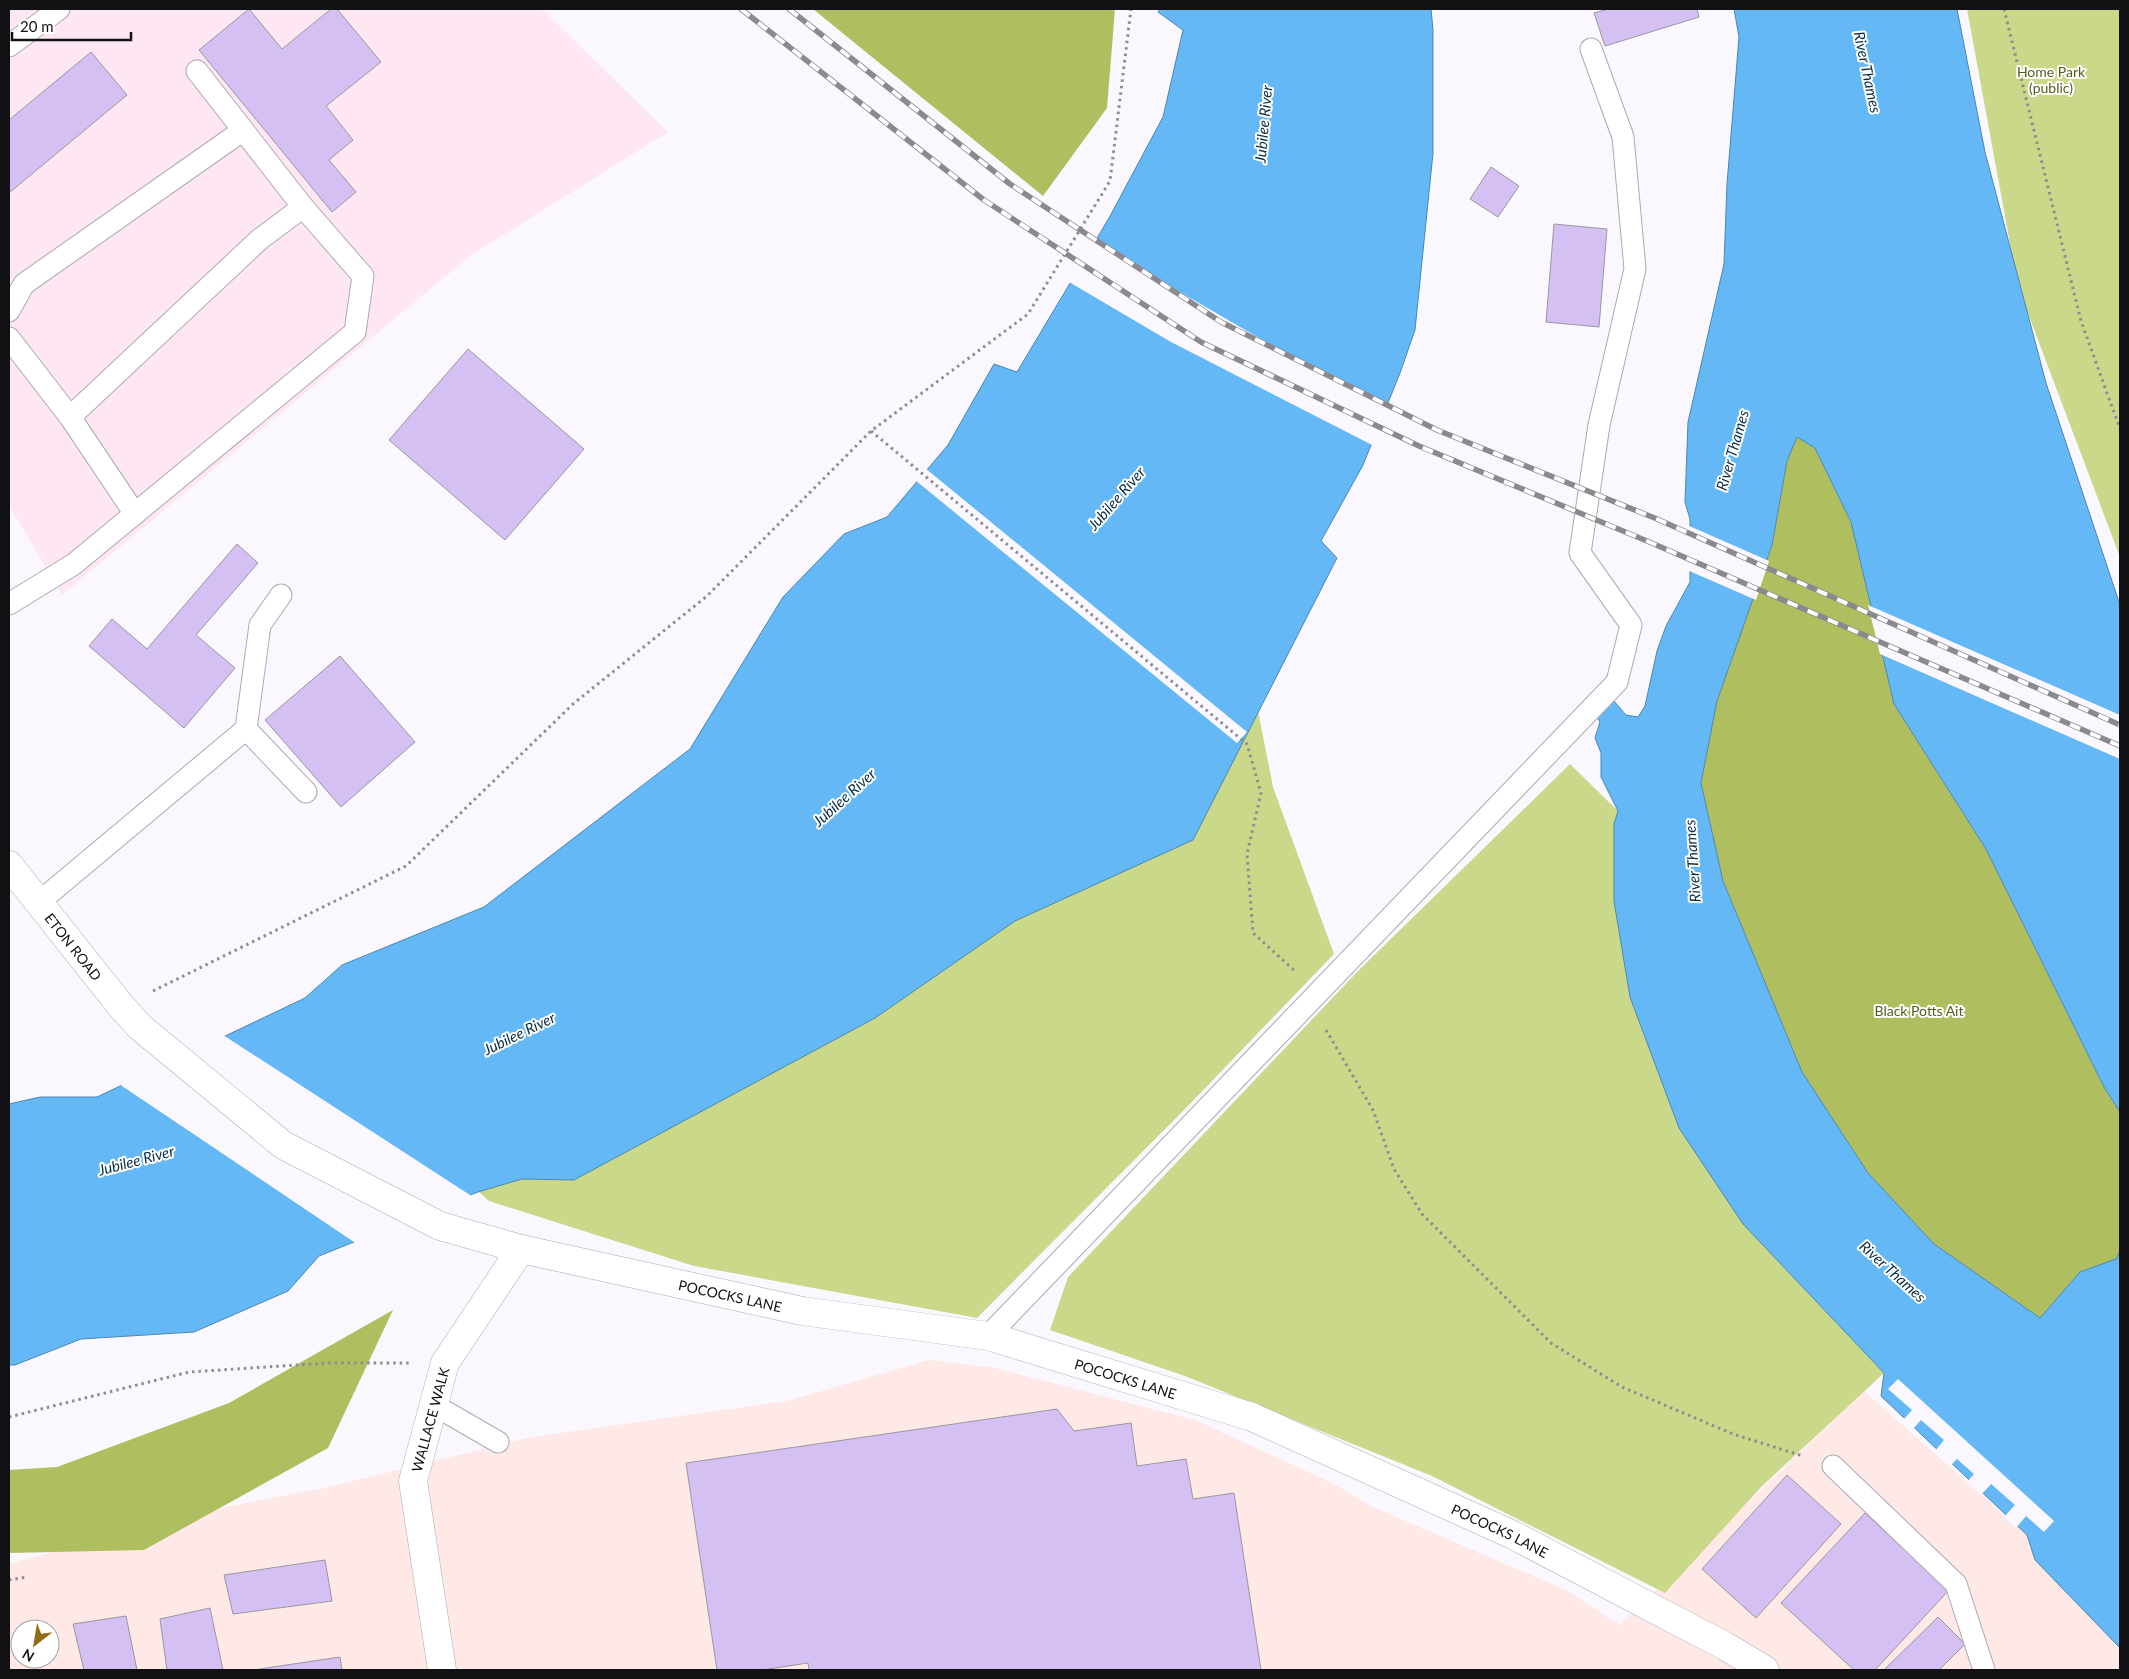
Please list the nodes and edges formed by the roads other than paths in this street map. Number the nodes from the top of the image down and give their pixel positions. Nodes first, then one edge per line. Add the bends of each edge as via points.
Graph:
1 (59, 9) edge
2 (9, 46) edge
3 (1591, 49) dead end
4 (196, 71) dead end
5 (242, 131) junction
6 (303, 207) junction
7 (9, 311) edge
8 (9, 338) edge
9 (70, 416) junction
10 (135, 514) junction
11 (281, 595) dead end
12 (9, 604) edge
13 (246, 729) junction
14 (306, 792) dead end
15 (9, 865) edge
16 (38, 903) junction
17 (440, 1226) joint
18 (520, 1249) junction
19 (988, 1336) junction
20 (434, 1405) junction
21 (498, 1442) dead end
22 (1833, 1466) road end
23 (442, 1670) edge
24 (1764, 1670) edge
25 (1984, 1670) edge

1 - 2 lane
3 - 19 lane via 1623,137 1635,269 1599,425 1580,553 1631,625 1617,682
4 - 5 lane
5 - 6 lane
5 - 7 lane via 24,284
6 - 9 lane via 260,238
6 - 10 lane via 363,276 355,332
8 - 9 lane
9 - 10 lane
10 - 12 lane via 74,564
11 - 13 lane via 260,625
13 - 14 lane
13 - 16 lane
15 - 16 main road, ETON ROAD
16 - 17 main road, ETON ROAD via 140,1027 283,1145
17 - 18 main road, POCOCKS LANE
18 - 19 main road, POCOCKS LANE via 802,1311
18 - 20 main road, WALLACE WALK via 445,1363
19 - 24 main road, POCOCKS LANE via 1252,1417 1513,1535 1716,1641
20 - 21 lane
20 - 23 main road, WALLACE WALK via 413,1481
22 - 25 lane via 1956,1584

